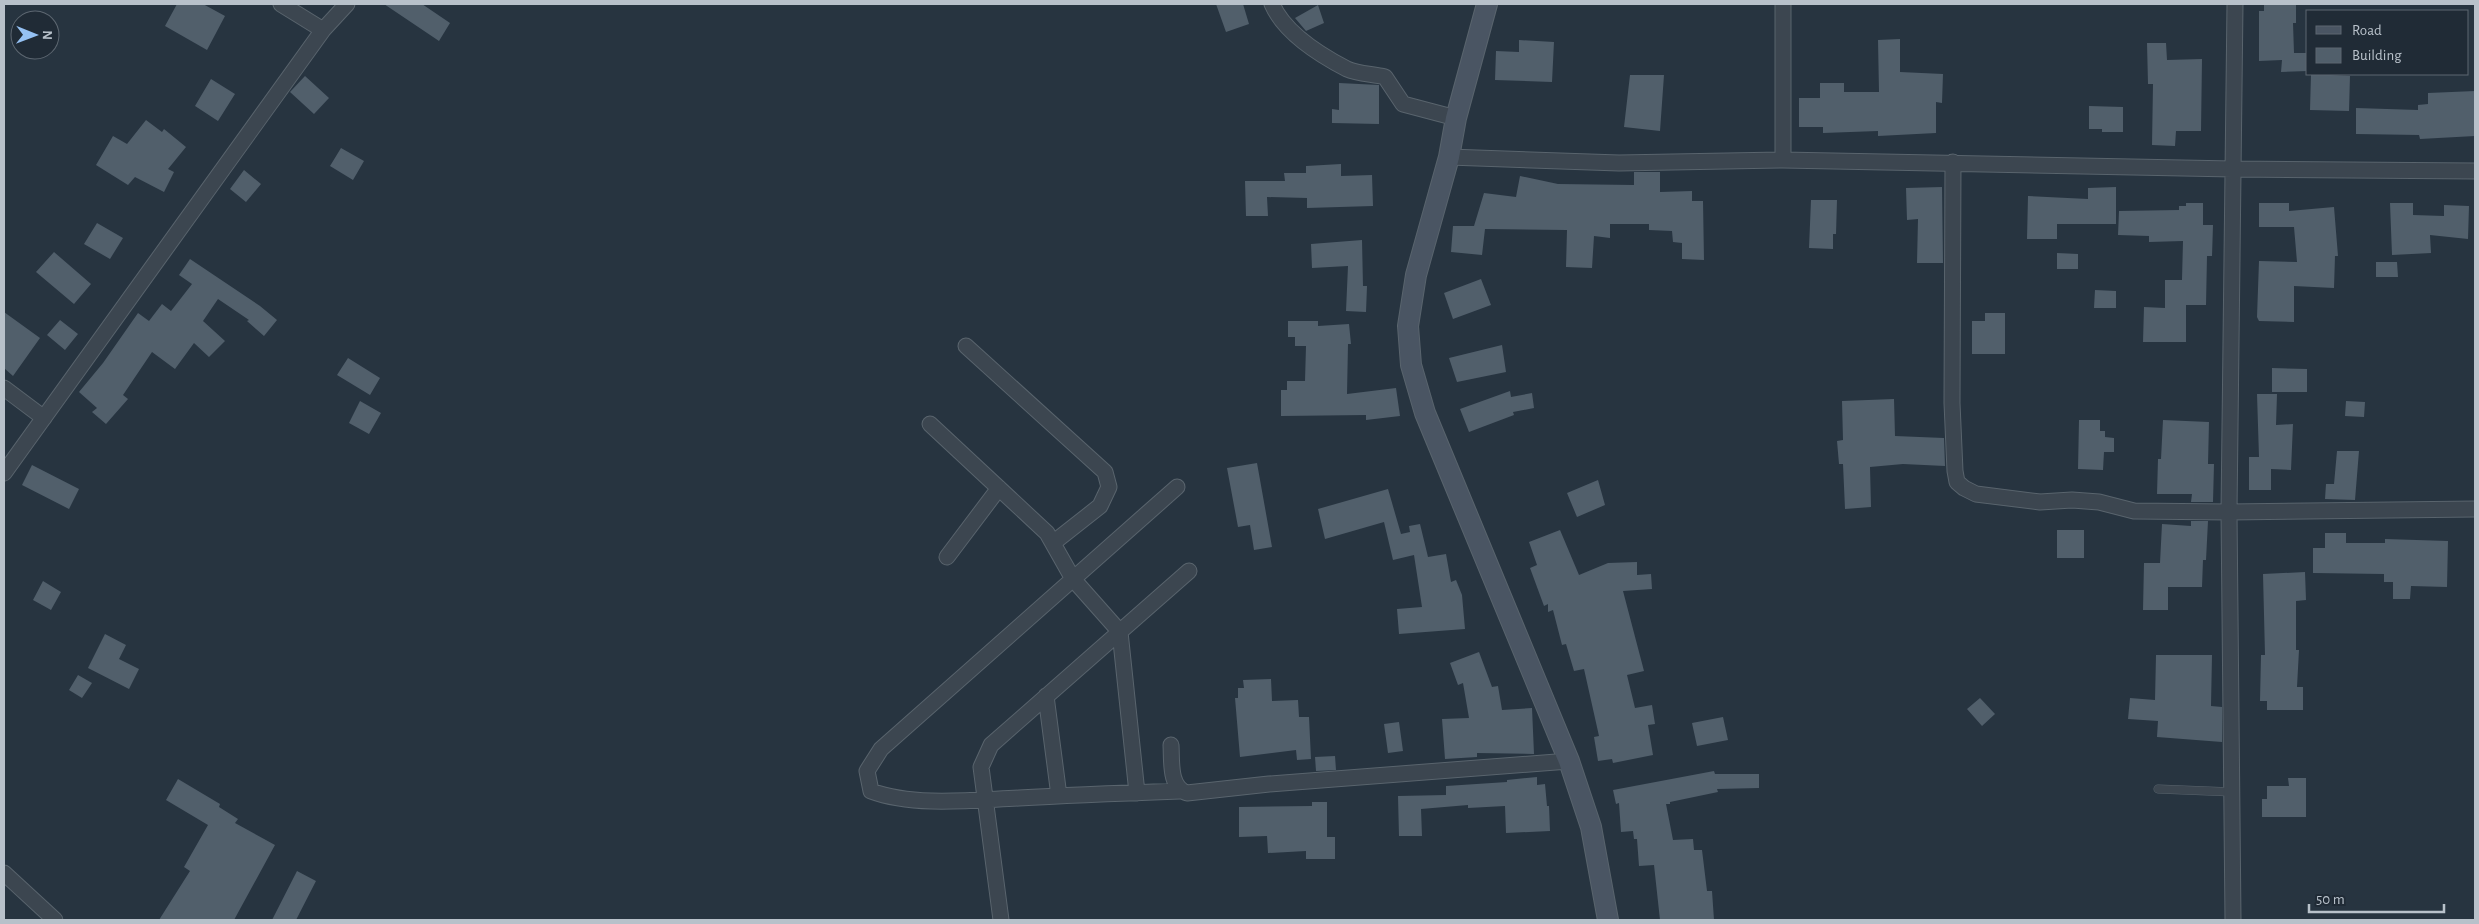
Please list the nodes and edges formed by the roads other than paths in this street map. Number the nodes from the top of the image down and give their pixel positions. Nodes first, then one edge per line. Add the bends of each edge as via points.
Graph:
1 (281, 4) edge
2 (347, 4) edge
3 (1272, 4) edge
4 (1488, 4) edge
5 (1782, 4) edge
6 (2235, 4) edge
7 (323, 30) junction
8 (1456, 118) junction
9 (1449, 157) junction
10 (1783, 160) junction
11 (1953, 162) junction
12 (2233, 169) junction
13 (2475, 171) edge
14 (966, 346) dead end
15 (4, 388) edge
16 (44, 418) junction
17 (930, 424) dead end
18 (4, 473) edge
19 (1177, 487) dead end
20 (999, 488) junction
21 (2475, 510) edge
22 (2229, 512) junction
23 (1053, 544) junction
24 (947, 557) dead end
25 (1190, 571) dead end
26 (1073, 579) junction
27 (1120, 632) junction
28 (1046, 696) junction
29 (1171, 746) dead end
30 (1569, 761) junction
31 (2158, 789) dead end
32 (1180, 790) junction
33 (1137, 792) junction
34 (2233, 792) junction
35 (1059, 796) junction
36 (986, 799) junction
37 (4, 873) edge
38 (55, 920) edge
39 (1001, 920) edge
40 (1608, 920) edge
41 (2233, 920) edge

1 - 7 street
2 - 7 street
3 - 8 street via 1276,14 1294,35 1348,70 1385,76 1403,104
4 - 8 street
5 - 10 street
6 - 12 street
7 - 16 street
8 - 9 street
9 - 10 street via 1619,163
9 - 30 street via 1416,275 1408,326 1411,365 1425,412
10 - 11 street
11 - 12 street
11 - 22 street via 1952,402 1957,482 1976,494 2021,500 2099,502 2134,510
12 - 13 street
12 - 22 street
14 - 23 street via 1105,472 1108,487 1100,506
15 - 16 street
16 - 18 street
17 - 20 street
19 - 26 street
20 - 23 street via 1047,533
20 - 24 street
21 - 22 street
22 - 34 street
23 - 26 street
25 - 27 street
26 - 27 street
26 - 36 street via 881,749 867,771 871,790 889,798
27 - 28 street
27 - 33 street
28 - 35 street
28 - 36 street via 991,745 981,767
29 - 32 street via 1175,784
30 - 32 street via 1187,793
30 - 40 street via 1591,827
31 - 34 lane
32 - 33 street
33 - 35 street
34 - 41 street
35 - 36 street
36 - 39 street
37 - 38 street

